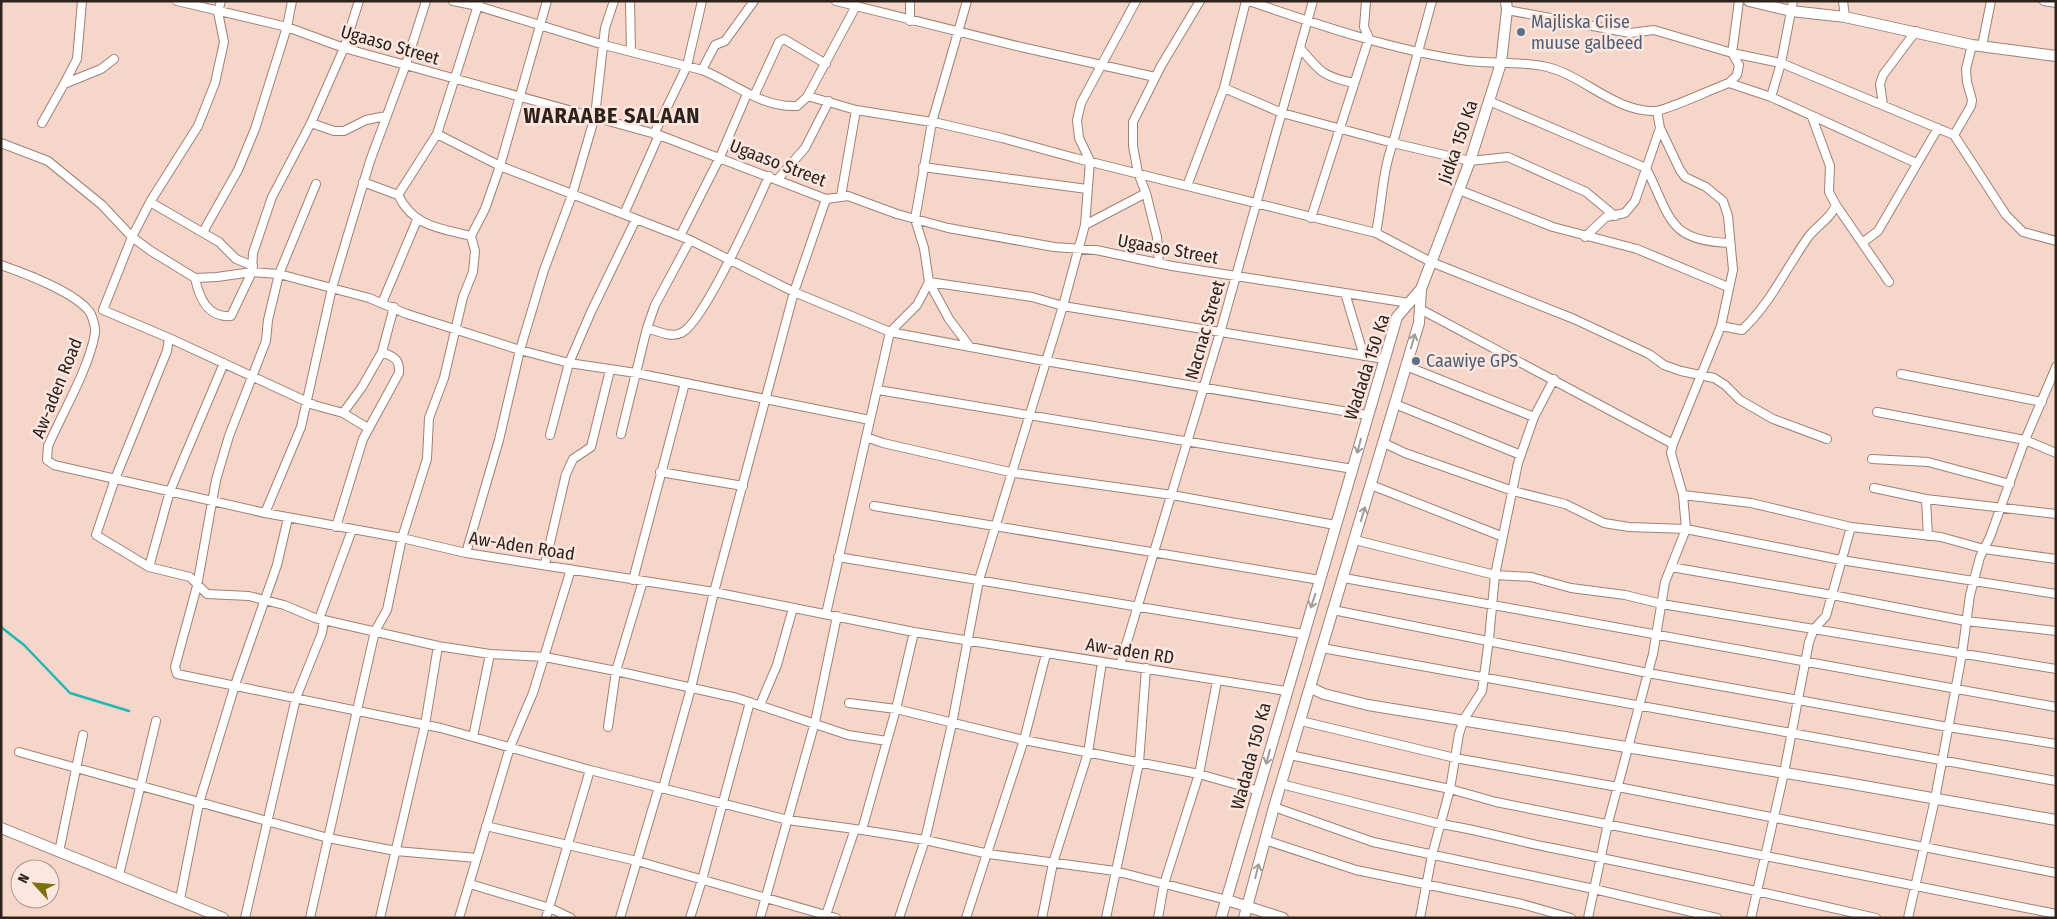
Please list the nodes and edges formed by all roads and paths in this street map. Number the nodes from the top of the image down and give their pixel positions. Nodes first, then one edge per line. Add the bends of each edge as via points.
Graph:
1 (82, 1) edge
2 (177, 1) edge
3 (221, 1) edge
4 (292, 1) edge
5 (359, 1) edge
6 (426, 1) edge
7 (453, 1) edge
8 (547, 1) edge
9 (614, 1) edge
10 (630, 1) edge
11 (702, 1) edge
12 (754, 1) edge
13 (836, 1) edge
14 (910, 1) edge
15 (966, 1) edge
16 (1136, 1) edge
17 (1200, 1) edge
18 (1248, 1) edge
19 (1313, 1) edge
20 (1366, 1) edge
21 (1432, 1) edge
22 (1739, 1) edge
23 (1750, 1) edge
24 (1843, 1) edge
25 (1991, 1) edge
26 (2044, 1) edge
27 (2056, 3) edge
28 (478, 4) edge
29 (855, 4) edge
30 (1507, 6) edge
31 (1792, 6) edge
32 (218, 12) junction
33 (1845, 16) junction
34 (910, 21) junction
35 (1307, 21) junction
36 (540, 26) junction
37 (287, 27) junction
38 (1916, 31) junction
39 (959, 32) junction
40 (1368, 38) junction
41 (604, 46) junction
42 (1977, 46) junction
43 (344, 48) junction
44 (1302, 48) junction
45 (631, 52) junction
46 (1419, 52) junction
47 (1732, 53) junction
48 (2056, 56) edge
49 (114, 58) dead end
50 (1500, 63) junction
51 (1781, 63) junction
52 (406, 64) junction
53 (826, 64) junction
54 (1103, 64) junction
55 (687, 66) junction
56 (702, 70) junction
57 (1155, 77) junction
58 (455, 79) junction
59 (1354, 83) junction
60 (1729, 83) junction
61 (64, 84) junction
62 (1224, 88) junction
63 (750, 95) junction
64 (519, 96) junction
65 (807, 97) junction
66 (1771, 97) junction
67 (829, 101) junction
68 (1489, 101) junction
69 (1883, 105) junction
70 (856, 110) junction
71 (1657, 111) junction
72 (1282, 113) junction
73 (386, 116) junction
74 (595, 116) junction
75 (1812, 117) junction
76 (311, 122) junction
77 (932, 122) junction
78 (42, 123) dead end
79 (1340, 128) junction
80 (1660, 128) junction
81 (1938, 128) junction
82 (437, 134) junction
83 (657, 134) junction
84 (1954, 135) junction
85 (1, 143) edge
86 (1393, 144) junction
87 (720, 157) junction
88 (1090, 161) junction
89 (1470, 161) junction
90 (1916, 162) junction
91 (500, 166) junction
92 (923, 167) junction
93 (1646, 168) junction
94 (1138, 173) junction
95 (773, 178) junction
96 (363, 182) junction
97 (316, 184) dead end
98 (1187, 186) junction
99 (1087, 189) junction
100 (1459, 190) junction
101 (1146, 193) junction
102 (398, 196) junction
103 (572, 196) junction
104 (841, 196) junction
105 (826, 199) junction
106 (150, 202) junction
107 (1836, 204) junction
108 (1257, 205) junction
109 (624, 214) junction
110 (1615, 216) junction
111 (1311, 218) junction
112 (636, 219) junction
113 (915, 219) junction
114 (417, 220) junction
115 (1085, 225) junction
116 (203, 232) junction
117 (1376, 233) junction
118 (471, 236) junction
119 (680, 236) junction
120 (132, 237) junction
121 (1586, 237) junction
122 (690, 240) junction
123 (2056, 241) edge
124 (1730, 243) junction
125 (1862, 243) junction
126 (1078, 250) junction
127 (730, 259) junction
128 (1431, 262) junction
129 (1159, 263) junction
130 (1, 265) edge
131 (252, 269) junction
132 (279, 274) junction
133 (1236, 276) junction
134 (195, 278) junction
135 (929, 282) junction
136 (1889, 282) dead end
137 (1728, 287) junction
138 (332, 288) junction
139 (1421, 288) junction
140 (794, 292) junction
141 (1345, 293) junction
142 (382, 303) junction
143 (1409, 303) junction
144 (1064, 306) junction
145 (394, 307) junction
146 (1420, 309) junction
147 (1721, 326) junction
148 (647, 328) junction
149 (454, 329) junction
150 (890, 332) junction
151 (1220, 333) junction
152 (169, 338) junction
153 (970, 347) junction
154 (520, 350) junction
155 (382, 352) junction
156 (1364, 356) junction
157 (1384, 359) junction
158 (1045, 361) junction
159 (224, 363) junction
160 (569, 363) junction
161 (1406, 366) junction
162 (2056, 367) edge
163 (610, 370) junction
164 (636, 373) junction
165 (1901, 374) dead end
166 (1701, 375) junction
167 (252, 376) junction
168 (1554, 379) junction
169 (685, 383) junction
170 (1204, 388) junction
171 (878, 390) junction
172 (766, 398) junction
173 (307, 401) junction
174 (2042, 402) junction
175 (1395, 404) junction
176 (1877, 412) dead end
177 (343, 413) junction
178 (1367, 415) junction
179 (1030, 417) junction
180 (1534, 417) junction
181 (870, 420) junction
182 (368, 428) junction
183 (621, 434) dead end
184 (550, 435) dead end
185 (866, 437) junction
186 (1827, 439) dead end
187 (2025, 440) junction
188 (1188, 442) junction
189 (1384, 443) junction
190 (1672, 444) junction
191 (2056, 453) edge
192 (1521, 455) junction
193 (1872, 459) dead end
194 (72, 469) joint
195 (1353, 469) junction
196 (660, 472) junction
197 (1014, 473) junction
198 (115, 479) junction
199 (2010, 484) junction
200 (1371, 485) junction
201 (743, 486) junction
202 (1874, 488) dead end
203 (170, 491) junction
204 (1513, 491) junction
205 (1172, 495) junction
206 (1683, 495) junction
207 (1926, 498) junction
208 (213, 501) junction
209 (874, 506) dead end
210 (2001, 508) junction
211 (266, 513) junction
212 (2056, 514) edge
213 (288, 518) junction
214 (1335, 525) junction
215 (998, 526) junction
216 (1851, 526) junction
217 (336, 527) junction
218 (1686, 529) junction
219 (352, 530) junction
220 (1501, 536) junction
221 (1928, 536) junction
222 (402, 538) junction
223 (1355, 540) junction
224 (1984, 549) junction
225 (1154, 551) junction
226 (466, 553) junction
227 (838, 557) junction
228 (2056, 559) edge
229 (1841, 560) junction
230 (545, 564) junction
231 (149, 567) junction
232 (1671, 567) junction
233 (571, 569) junction
234 (1494, 575) junction
235 (1344, 578) junction
236 (633, 580) junction
237 (979, 580) junction
238 (1320, 580) junction
239 (643, 581) junction
240 (1973, 583) junction
241 (197, 586) junction
242 (714, 592) junction
243 (2056, 594) edge
244 (1832, 595) junction
245 (266, 600) junction
246 (1491, 604) junction
247 (1662, 604) junction
248 (1137, 606) junction
249 (793, 608) junction
250 (1333, 610) junction
251 (826, 614) junction
252 (837, 616) junction
253 (322, 620) junction
254 (1966, 621) junction
255 (1814, 629) junction
256 (375, 631) junction
257 (914, 632) junction
258 (2056, 632) edge
259 (1303, 634) junction
260 (1657, 634) junction
261 (1489, 639) junction
262 (969, 641) junction
263 (438, 646) junction
264 (1322, 648) junction
265 (490, 654) junction
266 (1046, 654) junction
267 (1962, 654) junction
268 (544, 657) junction
269 (1102, 662) junction
270 (1805, 662) junction
271 (1120, 664) junction
272 (1146, 668) junction
273 (2056, 669) edge
274 (616, 671) junction
275 (1648, 673) junction
276 (1484, 676) junction
277 (1217, 681) junction
278 (235, 684) junction
279 (691, 688) junction
280 (1311, 688) junction
281 (1955, 689) junction
282 (1286, 691) junction
283 (296, 698) junction
284 (1798, 699) junction
285 (750, 702) junction
286 (849, 703) dead end
287 (760, 705) junction
288 (1639, 707) junction
289 (2056, 707) edge
290 (896, 709) junction
291 (357, 712) junction
292 (1464, 719) junction
293 (156, 721) dead end
294 (1301, 721) junction
295 (815, 722) junction
296 (952, 724) junction
297 (425, 725) junction
298 (608, 727) dead end
299 (1948, 728) junction
300 (1791, 733) junction
301 (83, 735) dead end
302 (473, 737) junction
303 (1024, 740) junction
304 (887, 741) junction
305 (2056, 744) edge
306 (510, 747) junction
307 (1628, 747) junction
308 (19, 752) dead end
309 (1088, 753) junction
310 (1290, 755) junction
311 (1455, 758) junction
312 (1942, 761) junction
313 (1139, 763) junction
314 (76, 770) junction
315 (590, 770) junction
316 (1784, 773) junction
317 (1199, 774) junction
318 (2056, 781) edge
319 (1281, 784) junction
320 (140, 787) junction
321 (1618, 787) junction
322 (661, 788) junction
323 (1450, 789) junction
324 (1259, 791) junction
325 (1935, 799) junction
326 (199, 802) junction
327 (721, 804) junction
328 (1274, 807) junction
329 (1772, 817) junction
330 (266, 820) junction
331 (788, 820) junction
332 (2056, 820) edge
333 (1608, 823) junction
334 (1440, 824) junction
335 (486, 826) junction
336 (1, 828) edge
337 (858, 829) junction
338 (328, 838) junction
339 (925, 840) junction
340 (1265, 840) junction
341 (568, 845) junction
342 (1924, 846) junction
343 (396, 851) junction
344 (59, 852) junction
345 (988, 854) junction
346 (1764, 854) junction
347 (1432, 855) junction
348 (1600, 857) junction
349 (477, 858) junction
350 (637, 861) junction
351 (1053, 863) junction
352 (1115, 871) junction
353 (2056, 873) edge
354 (119, 876) junction
355 (702, 880) junction
356 (470, 884) junction
357 (1164, 884) junction
358 (1427, 885) junction
359 (1915, 885) junction
360 (1594, 889) junction
361 (1757, 891) junction
362 (180, 899) junction
363 (766, 899) junction
364 (1227, 900) junction
365 (1248, 907) junction
366 (550, 908) junction
367 (826, 916) edge
368 (2056, 916) edge
369 (223, 918) edge
370 (244, 918) edge
371 (310, 918) edge
372 (380, 918) edge
373 (459, 918) edge
374 (546, 918) edge
375 (572, 918) edge
376 (620, 918) edge
377 (690, 918) edge
378 (760, 918) edge
379 (836, 918) edge
380 (899, 918) edge
381 (966, 918) edge
382 (1042, 918) edge
383 (1106, 918) edge
384 (1158, 918) edge
385 (1221, 918) edge
386 (1244, 918) edge
387 (1283, 918) edge
388 (1420, 918) edge
389 (1570, 918) edge
390 (1588, 918) edge
391 (1717, 918) edge
392 (1751, 918) edge
393 (1876, 918) edge
394 (1908, 918) edge

1 - 61 street via 77,59
2 - 32 street, Ugaaso Street
3 - 32 street
4 - 37 street
5 - 43 street
6 - 52 street
7 - 28 street
8 - 36 street
9 - 41 street via 605,28
10 - 45 street
11 - 55 street
12 - 56 street via 725,41 715,45
13 - 29 street
14 - 34 street
15 - 39 street
16 - 54 street
17 - 57 street
18 - 35 street
18 - 62 street
19 - 35 street, Nacnac Street
20 - 40 street via 1364,27
21 - 46 street
22 - 47 street
23 - 31 street
24 - 33 street
25 - 42 street
26 - 27 street
28 - 36 street
28 - 58 street
29 - 34 street
29 - 53 street
30 - 47 street via 1630,33 1654,30
30 - 50 street, Jidka 150 Ka
31 - 33 street
31 - 51 street
32 - 37 street, Ugaaso Street
32 - 106 street via 224,42 216,84 198,126
33 - 38 street
34 - 39 street
35 - 40 street
35 - 44 street, Nacnac Street
36 - 41 street
36 - 64 street
37 - 43 street, Ugaaso Street
37 - 116 street via 247,150
38 - 42 street
38 - 69 street via 1883,75 1880,84
39 - 54 street
39 - 77 street
40 - 46 street
40 - 59 street
41 - 45 street
41 - 74 street
42 - 48 street
42 - 84 street via 1966,69 1971,106
43 - 52 street, Ugaaso Street
43 - 76 street
44 - 59 street via 1319,71
44 - 72 street, Nacnac Street
45 - 55 street
46 - 50 street
46 - 86 street
47 - 51 street
47 - 60 street via 1739,65 1737,75
49 - 61 street via 101,69
50 - 68 street, Jidka 150 Ka
50 - 71 street via 1549,67 1609,97 1641,110
51 - 66 street
51 - 69 street
52 - 58 street, Ugaaso Street
52 - 73 street
53 - 63 street via 784,39 779,42
53 - 65 street
54 - 57 street
54 - 88 street via 1081,103 1078,120 1079,138
55 - 56 street
55 - 83 street
56 - 63 street
57 - 94 street via 1133,122
58 - 64 street, Ugaaso Street
58 - 82 street
59 - 79 street
60 - 66 street
60 - 71 street
61 - 78 street
62 - 72 street
62 - 98 street
63 - 65 street via 788,107 796,106
63 - 87 street
64 - 74 street, Ugaaso Street
64 - 91 street
65 - 67 street
66 - 75 street
67 - 70 street
67 - 95 street via 805,148
68 - 89 street, Jidka 150 Ka
68 - 93 street
69 - 81 street
70 - 77 street
70 - 104 street
71 - 80 street
72 - 79 street
72 - 108 street, Nacnac Street
73 - 76 street via 366,120 344,131 334,131
73 - 96 street
74 - 83 street, Ugaaso Street
74 - 103 street
75 - 90 street
75 - 107 street via 1830,166 1829,192
76 - 131 street via 272,197 253,253
77 - 88 street
77 - 92 street
79 - 86 street
79 - 111 street
80 - 93 street
80 - 124 street via 1685,177 1723,200
81 - 84 street
81 - 90 street
82 - 91 street
82 - 102 street
83 - 87 street, Ugaaso Street
83 - 109 street
84 - 123 street via 2006,215 2023,232
85 - 120 street via 48,161 102,204
86 - 89 street
86 - 117 street via 1386,161 1383,201
87 - 95 street, Ugaaso Street
87 - 119 street
88 - 94 street
88 - 99 street
89 - 100 street, Jidka 150 Ka
89 - 110 street via 1492,157 1516,160 1586,192
90 - 125 street via 1878,231
91 - 103 street
91 - 118 street
92 - 99 street
92 - 113 street
93 - 110 street via 1634,201 1625,213
93 - 124 street via 1679,231 1692,238
94 - 98 street
94 - 101 street
95 - 105 street, Ugaaso Street
95 - 127 street
96 - 102 street
96 - 138 street
97 - 132 street
98 - 108 street
99 - 115 street
100 - 121 street
100 - 128 street, Jidka 150 Ka
101 - 115 street
101 - 129 street via 1157,237
102 - 114 street
103 - 109 street
103 - 154 street via 544,270
104 - 105 street, Ugaaso Street
104 - 113 street, Ugaaso Street via 856,197
105 - 140 street
106 - 116 street
106 - 120 street
107 - 125 street
107 - 147 street via 1833,212 1816,226 1760,313 1742,330
108 - 111 street
108 - 133 street, Nacnac Street
109 - 112 street
110 - 121 street via 1606,217
111 - 117 street
112 - 119 street
112 - 160 street
113 - 126 street, Ugaaso Street
113 - 135 street
114 - 118 street
114 - 142 street
115 - 126 street
116 - 131 street
117 - 128 street
118 - 149 street via 475,251 473,272
119 - 122 street
120 - 134 street
120 - 152 street via 103,310
121 - 137 street via 1637,249
122 - 127 street
122 - 148 street
124 - 137 street via 1733,270
125 - 136 street
126 - 129 street, Ugaaso Street via 1096,250
126 - 144 street
127 - 140 street
127 - 148 street via 691,325 681,334 671,335
128 - 139 street, Jidka 150 Ka
128 - 166 street via 1574,319 1649,354 1664,365
129 - 133 street, Ugaaso Street
130 - 194 street, Aw-aden Road via 32,276 90,312 95,331 93,340 48,446 46,460
131 - 132 street
131 - 134 street
131 - 134 street via 231,316 223,317 211,311 199,296
132 - 138 street
132 - 167 street via 266,341
133 - 141 street, Ugaaso Street
133 - 151 street, Nacnac Street
135 - 144 street
135 - 150 street via 917,305
135 - 153 street via 949,319
137 - 147 street
138 - 142 street
138 - 173 street
139 - 143 street, Wadada 150 Ka
139 - 146 street, Wadada 150 Ka
140 - 150 street
140 - 172 street
141 - 143 street, Ugaaso Street
141 - 156 street
142 - 145 street
143 - 157 street, Wadada 150 Ka via 1397,317
144 - 151 street
144 - 158 street
145 - 149 street
145 - 155 street
161 -> 146 street, Wadada 150 Ka
146 - 168 street
147 - 166 street
148 - 164 street
149 - 154 street
149 - 222 street via 444,378 429,418 427,459
150 - 153 street
150 - 171 street
151 - 156 street
151 - 170 street, Nacnac Street
152 - 159 street
152 - 198 street via 167,351
153 - 158 street
154 - 160 street
154 - 226 street via 500,440
155 - 177 street
155 - 182 street via 396,357 400,363 399,373
156 - 157 street
157 - 178 street, Wadada 150 Ka
158 - 170 street
158 - 179 street
159 - 167 street
159 - 203 street
160 - 163 street
160 - 184 street
161 - 175 street, Wadada 150 Ka
161 - 180 street
162 - 174 street
163 - 164 street
163 - 230 street via 591,447 573,459 566,474
164 - 169 street
164 - 183 street
165 - 174 street
166 - 186 street via 1714,378 1740,400 1773,419
166 - 190 street
167 - 173 street
167 - 208 street via 229,436
168 - 180 street
168 - 190 street
169 - 172 street
169 - 196 street
170 - 178 street
170 - 188 street, Nacnac Street
171 - 179 street
171 - 181 street
172 - 181 street
172 - 201 street
173 - 177 street
173 - 211 street via 301,427
174 - 187 street
175 - 189 street, Wadada 150 Ka
175 - 192 street
176 - 187 street
177 - 182 street
178 -> 195 street, Wadada 150 Ka
179 - 188 street
179 - 197 street
180 - 192 street
181 - 185 street
182 - 217 street
185 - 197 street via 883,444
185 - 227 street
187 - 191 street
187 - 199 street
188 - 195 street
188 - 205 street, Nacnac Street
189 - 200 street, Wadada 150 Ka
189 - 204 street
190 - 206 street via 1671,453
192 - 204 street
193 - 199 street via 1928,462
194 - 198 street, Aw-Aden Road
195 - 214 street, Wadada 150 Ka
196 - 201 street
196 - 236 street
197 - 205 street
197 - 215 street
198 - 203 street, Aw-Aden Road
198 - 231 street via 96,535
199 - 210 street
200 - 220 street
223 -> 200 street, Wadada 150 Ka
201 - 242 street
202 - 207 street
203 - 208 street, Aw-Aden Road
203 - 231 street
204 - 218 street via 1565,504 1604,523
204 - 220 street
205 - 214 street
205 - 225 street, Nacnac Street
206 - 216 street via 1751,503
206 - 218 street
207 - 210 street
207 - 221 street
208 - 211 street, Aw-Aden Road
208 - 241 street
209 - 215 street
210 - 212 street
210 - 224 street
211 - 213 street, Aw-Aden Road
213 - 217 street, Aw-Aden Road
213 - 245 street
214 - 238 street, Wadada 150 Ka
215 - 225 street
215 - 237 street
216 - 221 street
216 - 229 street
217 - 219 street, Aw-Aden Road
218 - 229 street
218 - 232 street
219 - 222 street, Aw-Aden Road
219 - 253 street
220 - 234 street
221 - 224 street
222 - 226 street, Aw-Aden Road
222 - 256 street via 387,610
223 - 234 street
223 - 235 street, Wadada 150 Ka
224 - 228 street
224 - 240 street
225 - 238 street
225 - 248 street, Nacnac Street
226 - 230 street, Aw-Aden Road
227 - 237 street
227 - 251 street
229 - 240 street
229 - 244 street
230 - 233 street, Aw-Aden Road
231 - 241 street via 190,577
232 - 244 street
232 - 247 street
233 - 236 street, Aw-Aden Road
233 - 268 street
234 - 246 street
234 - 247 street via 1530,577
235 - 246 street
235 - 250 street, Wadada 150 Ka
236 - 239 street, Aw-Aden Road
237 - 248 street
237 - 262 street
238 -> 259 street, Wadada 150 Ka
239 - 242 street, Aw-Aden Road
239 - 274 street
240 - 243 street
240 - 254 street
241 - 245 street via 207,594 240,594
241 - 278 street via 175,667 177,674
242 - 249 street, Aw-Aden Road
242 - 279 street
244 - 254 street
244 - 255 street via 1826,616
245 - 253 street
245 - 278 street
246 - 260 street
246 - 261 street
247 - 255 street
247 - 260 street
248 - 259 street
248 - 271 street, Nacnac Street
249 - 251 street, Aw-Aden Road
249 - 287 street
250 - 261 street
250 - 264 street, Wadada 150 Ka
251 - 252 street, Aw-Aden Road
252 - 257 street, Aw-Aden Road
252 - 295 street
253 - 256 street
253 - 283 street via 322,633
254 - 258 street
254 - 267 street
255 - 267 street
255 - 270 street
256 - 263 street
256 - 291 street
257 - 262 street, Aw-Aden Road
257 - 290 street
259 - 282 street, Wadada 150 Ka
260 - 270 street
260 - 275 street
261 - 275 street
261 - 276 street
262 - 266 street, Aw-aden RD
262 - 296 street
263 - 265 street
263 - 297 street
264 - 276 street
264 - 280 street, Wadada 150 Ka
265 - 268 street
265 - 302 street
266 - 269 street, Aw-aden RD
266 - 303 street
267 - 273 street
267 - 281 street
268 - 274 street
268 - 306 street
269 - 271 street, Aw-aden RD
269 - 309 street
270 - 281 street
270 - 284 street
271 - 272 street, Aw-aden RD
272 - 277 street, Aw-aden RD
272 - 313 street
274 - 279 street
274 - 298 street
275 - 284 street
275 - 288 street
276 - 288 street
276 - 292 street via 1482,691
277 - 282 street, Aw-aden RD
277 - 317 street
278 - 283 street
278 - 326 street
279 - 285 street
279 - 322 street
280 - 292 street via 1368,705
280 - 294 street, Wadada 150 Ka
281 - 289 street
281 - 299 street
282 -> 324 street, Wadada 150 Ka
283 - 291 street
283 - 330 street
284 - 299 street
284 - 300 street
285 - 287 street
285 - 327 street
286 - 290 street
287 - 295 street
288 - 300 street
288 - 307 street
290 - 296 street
290 - 304 street
291 - 297 street
291 - 338 street
292 - 307 street
292 - 311 street
293 - 320 street
294 - 310 street, Wadada 150 Ka
294 - 311 street
295 - 304 street via 848,734
295 - 331 street
296 - 303 street
296 - 339 street
297 - 302 street
297 - 343 street
299 - 305 street
299 - 312 street
300 - 312 street
300 - 316 street
301 - 314 street
302 - 306 street
303 - 309 street
303 - 345 street
304 - 337 street
306 - 315 street
306 - 335 street
307 - 316 street
307 - 321 street
308 - 314 street
309 - 313 street
309 - 351 street
310 - 319 street, Wadada 150 Ka
310 - 323 street
311 - 321 street
311 - 323 street
312 - 318 street
312 - 325 street
313 - 317 street
313 - 352 street
314 - 320 street
314 - 344 street
315 - 322 street
315 - 341 street
316 - 325 street
316 - 329 street
317 - 324 street
317 - 357 street
319 - 328 street, Wadada 150 Ka
319 - 334 street
320 - 326 street
320 - 354 street
321 - 329 street
321 - 333 street
322 - 327 street
322 - 350 street
323 - 333 street via 1496,802
323 - 334 street
324 - 364 street, Wadada 150 Ka
325 - 332 street
325 - 342 street
326 - 330 street
326 - 362 street
327 - 331 street
327 - 355 street
328 - 340 street, Wadada 150 Ka
328 - 347 street via 1372,842
329 - 342 street
329 - 346 street
330 - 338 street
330 - 370 street
331 - 337 street
331 - 363 street
333 - 346 street
333 - 348 street
334 - 347 street
334 - 348 street
335 - 341 street
335 - 349 street
336 - 344 street
337 - 339 street
337 - 367 street
338 - 343 street
338 - 371 street
339 - 345 street
339 - 380 street
340 - 358 street via 1356,870
365 -> 340 street, Wadada 150 Ka
341 - 350 street
341 - 366 street
342 - 353 street
342 - 359 street
343 - 349 street
343 - 372 street
344 - 354 street
345 - 351 street
345 - 381 street
346 - 359 street
346 - 361 street
347 - 358 street
347 - 360 street
348 - 360 street
348 - 361 street
349 - 356 street
350 - 355 street
350 - 376 street
351 - 352 street
351 - 382 street
352 - 357 street
352 - 383 street
354 - 362 street
355 - 363 street
355 - 377 street
356 - 366 street
356 - 373 street
357 - 364 street
357 - 384 street
358 - 388 street
358 - 389 street via 1522,904
359 - 368 street
359 - 394 street
360 - 390 street
360 - 391 street
361 - 392 street
361 - 393 street
362 - 369 street
363 - 367 street
363 - 378 street
364 - 365 street
364 - 385 street, Wadada 150 Ka
365 - 386 street, Wadada 150 Ka
365 - 387 street
366 - 374 street
366 - 375 street
367 - 379 street

